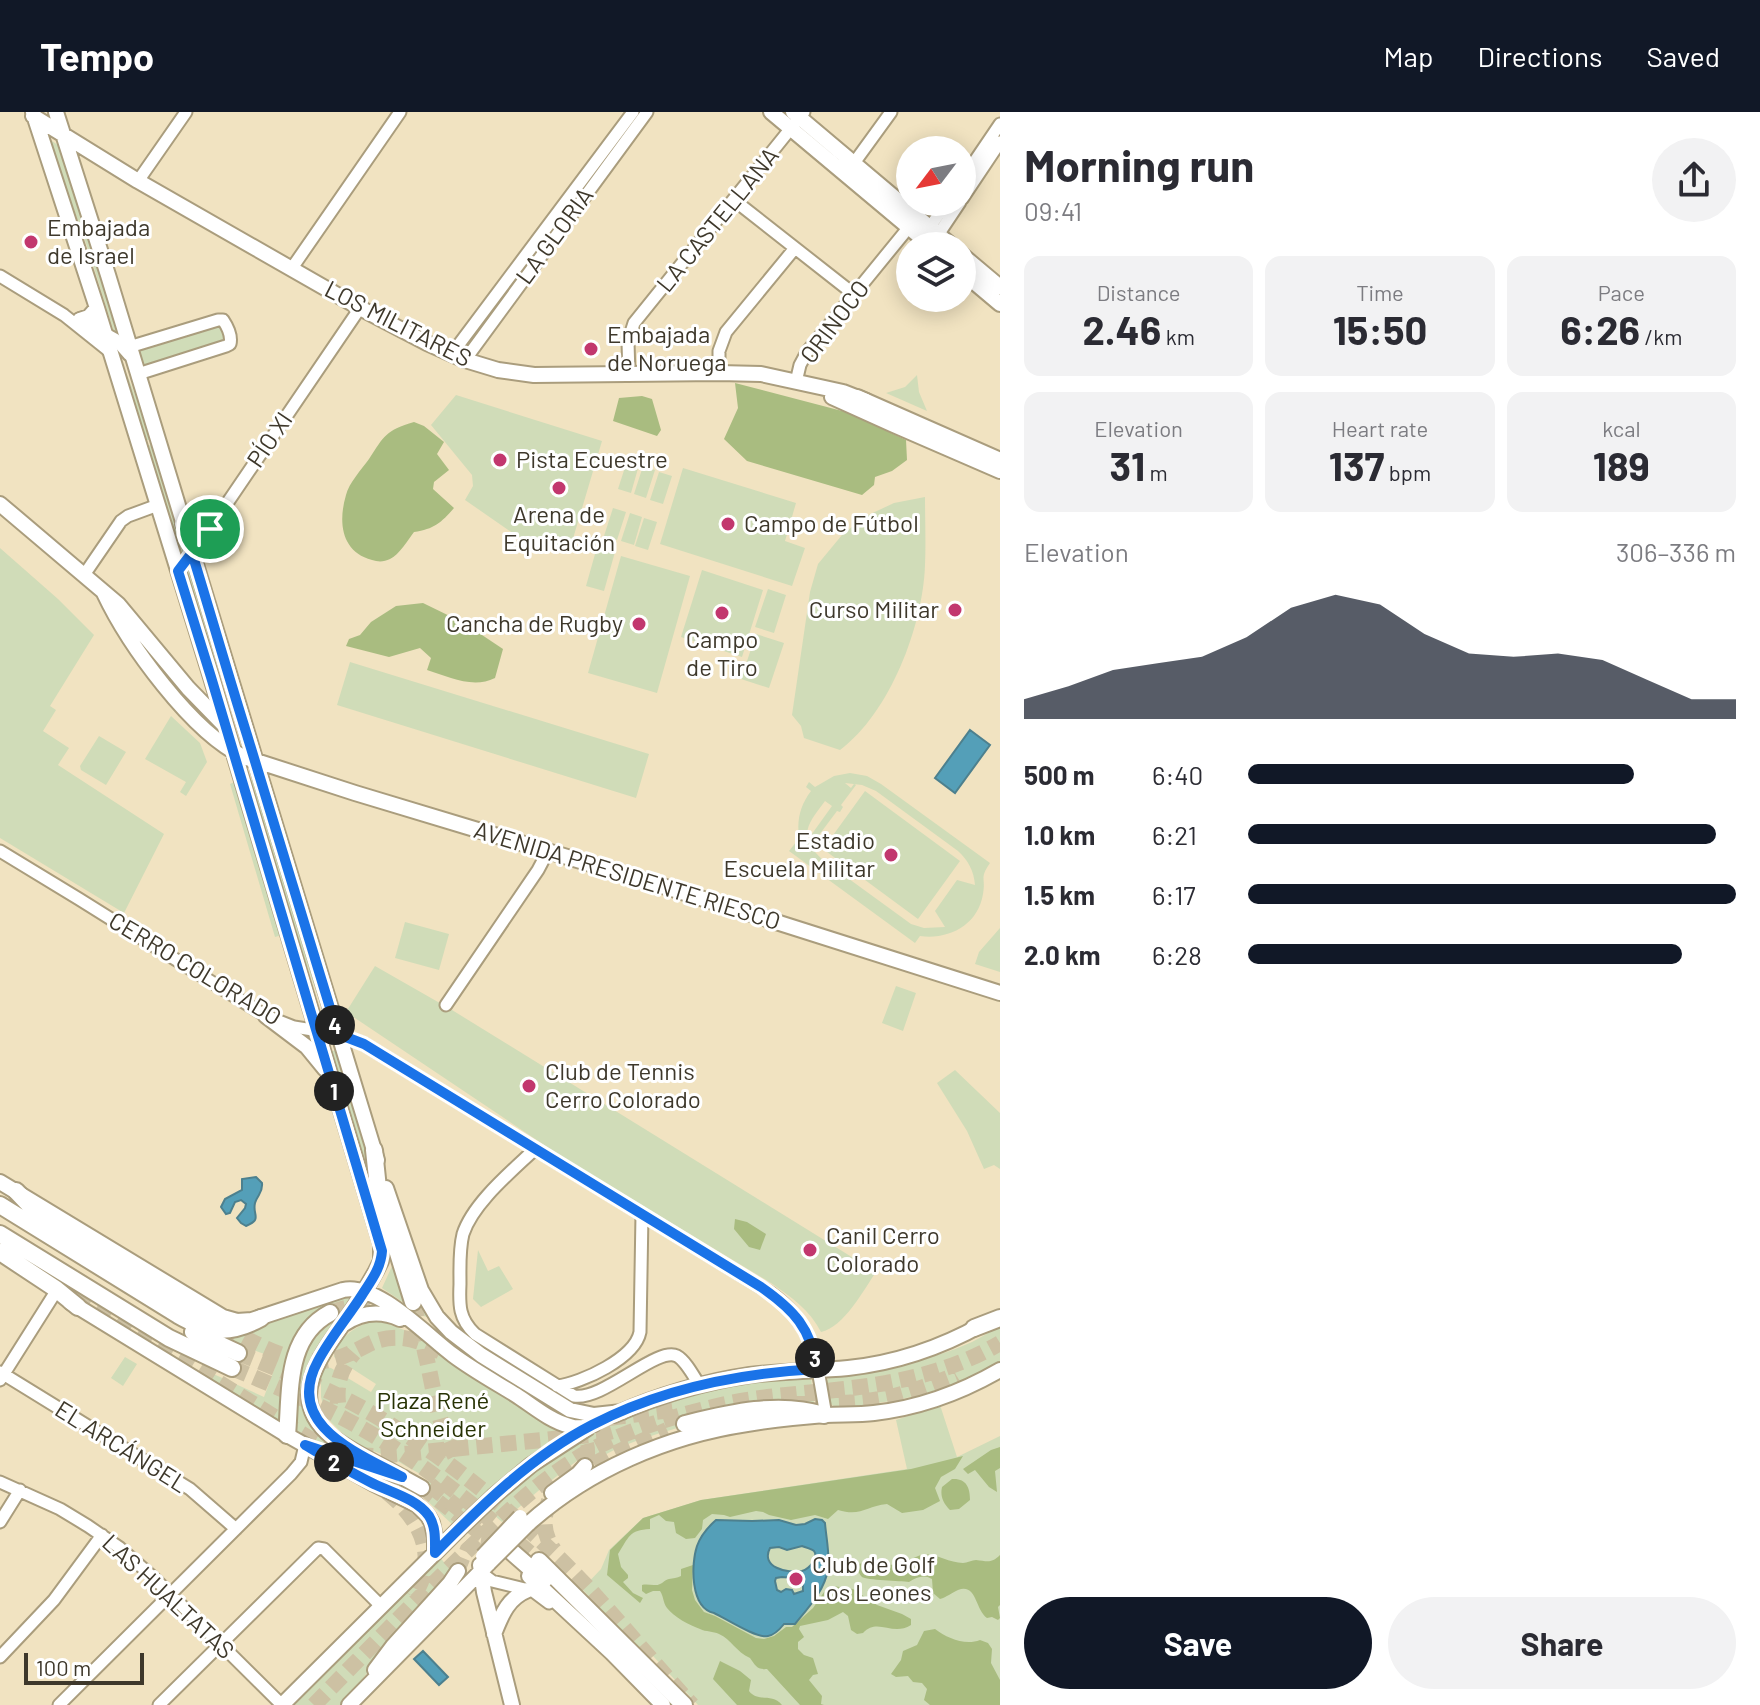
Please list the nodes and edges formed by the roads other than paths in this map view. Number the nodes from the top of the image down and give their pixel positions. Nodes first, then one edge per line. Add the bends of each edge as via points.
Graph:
1 (56, 112) edge
2 (186, 112) edge
3 (400, 112) edge
4 (633, 112) edge
5 (647, 112) edge
6 (771, 112) edge
7 (891, 112) edge
8 (31, 114) edge
9 (797, 118) edge
10 (1000, 124) edge
11 (65, 137) junction
12 (1000, 142) edge
13 (96, 156) junction
14 (982, 160) junction
15 (854, 163) junction
16 (976, 166) edge
17 (76, 171) junction
18 (976, 171) edge
19 (138, 181) junction
20 (81, 190) junction
21 (60, 193) junction
22 (734, 200) junction
23 (563, 215) junction
24 (949, 216) edge
25 (909, 227) junction
26 (922, 232) edge
27 (929, 232) edge
28 (936, 232) edge
29 (795, 248) junction
30 (976, 267) edge
31 (292, 268) junction
32 (523, 269) junction
33 (0, 276) edge
34 (976, 284) edge
35 (1000, 287) edge
36 (855, 295) junction
37 (1000, 304) edge
38 (97, 308) junction
39 (360, 308) junction
40 (486, 309) junction
41 (64, 315) junction
42 (497, 316) junction
43 (80, 320) junction
44 (104, 332) junction
45 (110, 351) junction
46 (131, 353) junction
47 (458, 358) junction
48 (719, 373) junction
49 (138, 374) junction
50 (629, 375) junction
51 (796, 382) junction
52 (814, 387) junction
53 (857, 398) junction
54 (1000, 454) edge
55 (1000, 461) edge
56 (1000, 471) edge
57 (0, 504) edge
58 (158, 505) junction
59 (183, 524) junction
60 (210, 529) junction
61 (193, 553) junction
62 (178, 571) junction
63 (84, 575) junction
64 (104, 593) junction
65 (211, 677) junction
66 (188, 688) junction
67 (226, 728) junction
68 (233, 752) junction
69 (254, 760) junction
70 (0, 851) edge
71 (548, 851) junction
72 (1000, 993) edge
73 (446, 1005) dead end
74 (266, 1016) junction
75 (317, 1031) junction
76 (338, 1034) junction
77 (330, 1076) junction
78 (535, 1149) junction
79 (374, 1150) junction
80 (0, 1182) edge
81 (8, 1191) edge
82 (0, 1205) edge
83 (25, 1214) junction
84 (642, 1214) junction
85 (0, 1215) edge
86 (0, 1234) edge
87 (0, 1252) edge
88 (0, 1260) edge
89 (364, 1291) junction
90 (55, 1293) junction
91 (78, 1307) junction
92 (411, 1310) junction
93 (330, 1313) tunnel mouth
94 (1000, 1316) edge
95 (261, 1318) junction
96 (214, 1323) tunnel mouth
97 (341, 1327) junction
98 (446, 1327) junction
99 (974, 1328) joint
100 (475, 1334) junction
101 (457, 1353) junction
102 (609, 1365) junction
103 (817, 1369) junction
104 (1000, 1370) edge
105 (634, 1371) junction
106 (1, 1376) edge
107 (557, 1386) junction
108 (700, 1386) junction
109 (622, 1412) junction
110 (560, 1413) tunnel mouth
111 (825, 1415) junction
112 (594, 1424) junction
113 (685, 1424) tunnel mouth
114 (287, 1435) junction
115 (305, 1445) junction
116 (585, 1466) tunnel mouth
117 (402, 1477) junction
118 (0, 1482) edge
119 (422, 1488) tunnel mouth
120 (20, 1490) junction
121 (524, 1521) junction
122 (0, 1522) edge
123 (236, 1529) junction
124 (102, 1535) junction
125 (435, 1553) junction
126 (510, 1555) joint
127 (539, 1561) tunnel mouth
128 (484, 1564) junction
129 (458, 1571) tunnel mouth
130 (528, 1590) junction
131 (170, 1594) junction
132 (453, 1600) junction
133 (381, 1606) junction
134 (488, 1610) junction
135 (494, 1634) junction
136 (220, 1643) junction
137 (624, 1646) junction
138 (0, 1657) edge
139 (353, 1701) edge
140 (657, 1704) edge
141 (59, 1705) edge
142 (159, 1705) edge
143 (282, 1705) edge
144 (512, 1705) edge
145 (684, 1705) edge

1 - 11 main road
2 - 19 street
3 - 31 street
4 - 23 street, LA GLORIA
5 - 23 street, LA GLORIA
6 - 9 main road
7 - 15 street
8 - 11 main road, LOS MILITARES
8 - 21 main road
9 - 15 main road
9 - 22 street, LA CASTELLANA
9 - 25 main road
10 - 14 street
11 - 13 main road, LOS MILITARES
11 - 17 main road
12 - 14 street
13 - 17 main road via 81,160
13 - 19 main road, LOS MILITARES
14 - 16 street
14 - 18 street
15 - 27 main road
17 - 20 main road
19 - 31 main road, LOS MILITARES
20 - 21 main road via 70,183
20 - 46 main road
21 - 38 main road
22 - 29 street
22 - 50 street, LA CASTELLANA via 634,323 628,342
23 - 32 street, LA GLORIA
24 - 28 street
25 - 26 main road
25 - 36 street, ORINOCO
29 - 36 street
29 - 48 street via 726,332
30 - 35 main road
31 - 39 main road, LOS MILITARES
32 - 40 street, LA GLORIA
32 - 42 street, LA GLORIA
33 - 41 street
34 - 37 main road
36 - 51 street, ORINOCO via 807,352
38 - 43 main road
38 - 44 main road
39 - 47 main road, LOS MILITARES
39 - 60 street, PÍO XI
40 - 42 street
40 - 47 street, LA GLORIA
41 - 43 street
41 - 45 street
42 - 47 street, LA GLORIA
43 - 44 street
44 - 45 main road
44 - 46 street
45 - 58 main road
46 - 49 main road
46 - 49 street via 218,320 226,324 230,344
47 - 50 main road, LOS MILITARES via 534,375
48 - 50 main road, LOS MILITARES
48 - 51 main road, LOS MILITARES
49 - 59 main road
51 - 52 main road, LOS MILITARES
52 - 53 main road, LOS MILITARES
52 - 56 main road, LOS MILITARES
53 - 54 main road, LOS MILITARES
53 - 55 highway
57 - 63 main road, AVENIDA PRESIDENTE RIESCO
58 - 62 main road
58 - 63 street via 121,521
59 - 60 main road
59 - 61 main road
60 - 61 street, PÍO XI
61 - 62 street, PÍO XI
61 - 69 main road
62 - 65 main road
63 - 64 main road, AVENIDA PRESIDENTE RIESCO
64 - 66 main road, AVENIDA PRESIDENTE RIESCO
64 - 68 main road, AVENIDA PRESIDENTE RIESCO via 151,669
65 - 66 main road via 201,689
65 - 67 main road
66 - 67 main road, AVENIDA PRESIDENTE RIESCO
67 - 68 main road
67 - 69 main road, AVENIDA PRESIDENTE RIESCO
68 - 69 main road, AVENIDA PRESIDENTE RIESCO
68 - 75 main road
69 - 71 main road, AVENIDA PRESIDENTE RIESCO
69 - 76 main road
70 - 74 street, CERRO COLORADO
71 - 72 main road, AVENIDA PRESIDENTE RIESCO
71 - 73 street
74 - 75 street, CERRO COLORADO
74 - 77 main road via 307,1047
75 - 76 street, CERRO COLORADO
75 - 77 main road
76 - 78 street, CERRO COLORADO via 364,1044
76 - 79 main road
77 - 89 main road via 381,1244 381,1261
78 - 84 street, CERRO COLORADO
78 - 100 street via 482,1202 464,1232 459,1304
79 - 92 highway via 376,1178
79 - 98 main road via 415,1278
80 - 81 main road
81 - 83 highway
81 - 95 main road via 216,1314 237,1321
81 - 96 highway via 53,1225
82 - 83 highway
83 - 95 highway via 191,1322 228,1330
84 - 102 street via 640,1335 633,1348
84 - 103 street, CERRO COLORADO via 786,1305 804,1327
85 - 86 highway via 235,1361 169,1338
87 - 91 highway
88 - 90 main road
89 - 92 main road
89 - 95 main road via 343,1290
89 - 97 main road
90 - 91 main road
90 - 106 street
91 - 114 main road
92 - 101 main road
93 - 114 highway via 309,1328 297,1349
94 - 99 highway
97 - 101 main road via 359,1316 388,1314
97 - 117 main road via 311,1376 312,1410 332,1436
98 - 100 main road
98 - 101 main road
98 - 109 main road via 570,1410 594,1415
99 - 103 main road via 899,1358
100 - 107 street
101 - 110 main road
101 - 112 main road via 559,1422 579,1428
102 - 105 street
102 - 107 street
103 - 108 main road
103 - 111 street, CERRO COLORADO
104 - 111 main road via 924,1403
105 - 107 street via 585,1397
105 - 108 street via 675,1355
106 - 123 street, EL ARCÁNGEL via 190,1489
108 - 109 main road
109 - 112 main road
111 - 113 highway via 776,1408
111 - 121 main road via 725,1428 661,1445 605,1471
112 - 125 main road, bridge via 551,1450 494,1496
114 - 115 main road
115 - 117 main road
115 - 123 street via 297,1467
115 - 125 main road via 424,1510 432,1523
116 - 121 main road
117 - 119 main road
118 - 120 street, LAS HUALTATAS
120 - 122 street
120 - 124 street, LAS HUALTATAS
121 - 128 main road, bridge
123 - 131 street
124 - 131 street, LAS HUALTATAS
124 - 138 street via 54,1600
125 - 133 main road
126 - 137 highway
126 - 140 main road
127 - 137 highway
128 - 130 street via 492,1581
128 - 132 main road
128 - 134 main road
129 - 139 main road
130 - 135 main road via 508,1604
130 - 140 street via 547,1601
131 - 136 street, LAS HUALTATAS
131 - 141 street
132 - 134 main road via 474,1598
132 - 139 main road
133 - 136 street via 320,1548
133 - 143 main road
134 - 135 main road
135 - 144 main road
136 - 142 street
136 - 143 street, LAS HUALTATAS
137 - 145 highway

